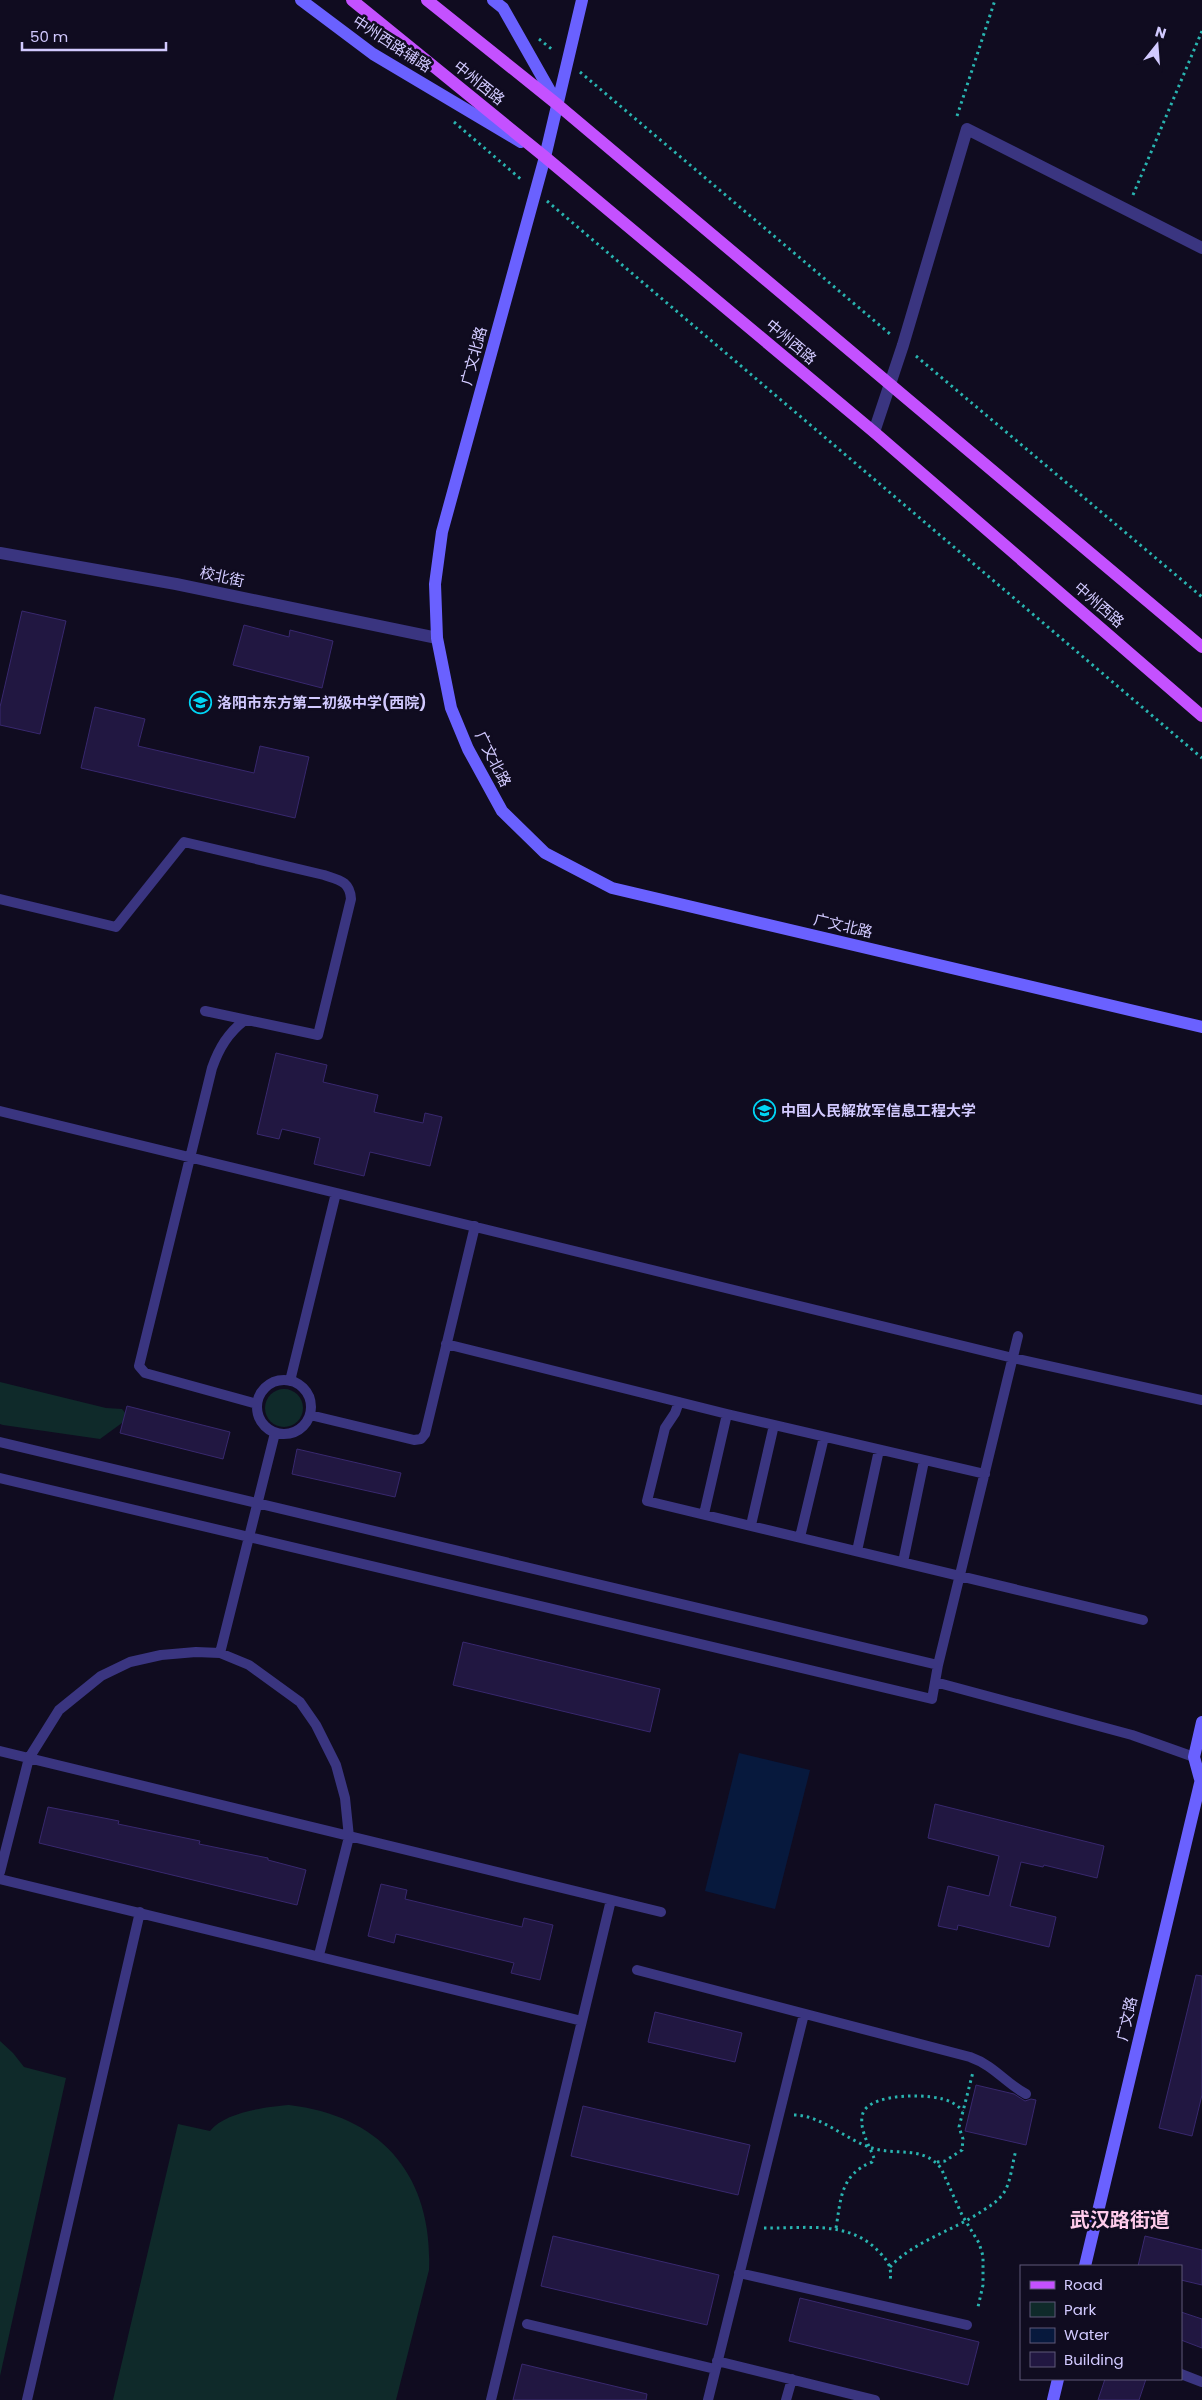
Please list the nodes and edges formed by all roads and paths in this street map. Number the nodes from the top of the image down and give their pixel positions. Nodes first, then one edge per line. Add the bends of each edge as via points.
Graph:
1 (301, 0) edge
2 (352, 0) edge
3 (427, 0) edge
4 (493, 0) edge
5 (582, 0) edge
6 (995, 0) edge
7 (1202, 31) edge
8 (532, 32) dead end
9 (569, 63) junction
10 (558, 105) junction
11 (447, 116) dead end
12 (955, 122) dead end
13 (545, 157) junction
14 (536, 191) junction
15 (1126, 210) junction
16 (1202, 248) edge
17 (903, 345) junction
18 (890, 383) junction
19 (874, 432) junction
20 (0, 553) edge
21 (1202, 598) edge
22 (437, 638) junction
23 (1202, 647) edge
24 (1202, 716) edge
25 (1202, 758) edge
26 (0, 899) edge
27 (205, 1011) dead end
28 (245, 1020) junction
29 (1202, 1027) edge
30 (0, 1110) edge
31 (190, 1156) junction
32 (336, 1192) junction
33 (475, 1226) junction
34 (1018, 1336) dead end
35 (446, 1344) junction
36 (1013, 1358) junction
37 (290, 1381) junction
38 (1202, 1400) edge
39 (679, 1402) junction
40 (257, 1404) junction
41 (727, 1414) junction
42 (310, 1415) junction
43 (774, 1425) junction
44 (275, 1433) junction
45 (824, 1437) junction
46 (0, 1442) edge
47 (879, 1450) junction
48 (924, 1460) junction
49 (985, 1474) junction
50 (0, 1478) edge
51 (256, 1502) junction
52 (704, 1514) junction
53 (751, 1525) junction
54 (248, 1536) junction
55 (800, 1537) junction
56 (857, 1551) junction
57 (903, 1562) junction
58 (960, 1576) junction
59 (1143, 1620) dead end
60 (220, 1653) junction
61 (938, 1665) junction
62 (935, 1682) junction
63 (1202, 1722) edge
64 (0, 1751) edge
65 (29, 1758) junction
66 (1198, 1758) edge
67 (1201, 1777) edge
68 (349, 1837) junction
69 (0, 1872) edge
70 (0, 1878) edge
71 (611, 1900) junction
72 (140, 1912) junction
73 (661, 1912) dead end
74 (319, 1956) junction
75 (637, 1970) dead end
76 (804, 2014) junction
77 (582, 2022) junction
78 (970, 2057) junction
79 (1026, 2094) dead end
80 (963, 2111) junction
81 (777, 2121) junction
82 (871, 2148) junction
83 (1016, 2150) dead end
84 (937, 2162) junction
85 (966, 2222) junction
86 (750, 2228) junction
87 (836, 2228) junction
88 (1085, 2265) edge
89 (890, 2267) junction
90 (739, 2273) junction
91 (890, 2280) dead end
92 (978, 2307) dead end
93 (527, 2324) dead end
94 (967, 2325) dead end
95 (716, 2365) junction
96 (1182, 2374) edge
97 (792, 2379) junction
98 (1058, 2380) edge
99 (1202, 2382) edge
100 (27, 2400) edge
101 (491, 2400) edge
102 (708, 2400) edge
103 (786, 2400) edge
104 (874, 2400) edge
105 (1053, 2400) edge

1 - 13 street, 中州西路辅路 via 373,54
2 - 13 main road, 中州西路
3 - 10 main road
4 - 10 street via 503,8
5 - 9 street, 广文北路
6 - 12 path
7 - 15 path
8 - 9 path
9 - 10 street, 广文北路
9 - 17 path
10 - 13 street, 广文北路
10 - 18 main road
11 - 14 path
13 - 14 street, 广文北路
13 - 19 main road, 中州西路
14 - 22 street, 广文北路 via 442,532 435,584
14 - 25 path
15 - 16 street
15 - 17 street via 967,129
17 - 18 street
17 - 21 path
18 - 19 street
18 - 23 main road
19 - 24 main road, 中州西路
20 - 22 street, 校北街 via 176,584
22 - 29 street, 广文北路 via 451,708 468,749 502,811 545,853 612,888
26 - 28 lane via 116,927 184,842 344,881 351,899 318,1035
27 - 28 lane
28 - 31 lane via 234,1028 218,1050
30 - 31 lane
31 - 32 lane
31 - 40 lane via 139,1366 145,1373
32 - 33 lane
32 - 37 lane
33 - 35 lane
33 - 36 lane
34 - 36 lane
35 - 39 lane
35 - 42 lane via 425,1434 421,1439
36 - 38 lane
36 - 49 lane
37 - 40 lane via 281,1380 265,1388
37 - 42 lane via 306,1390 310,1398
39 - 41 lane
39 - 52 lane via 665,1428 647,1501
40 - 44 lane via 261,1422
41 - 43 lane
41 - 52 lane
42 - 44 lane via 306,1423 292,1433
43 - 45 lane
43 - 53 lane
44 - 51 lane
45 - 47 lane
45 - 55 lane
46 - 51 lane
47 - 48 lane
47 - 56 lane
48 - 49 lane
48 - 57 lane
49 - 58 lane
50 - 54 lane
51 - 54 lane
51 - 61 lane
52 - 53 lane
53 - 55 lane
54 - 60 lane
54 - 62 lane via 932,1699
55 - 56 lane
56 - 57 lane
57 - 58 lane
58 - 59 lane
58 - 61 lane
60 - 65 lane via 162,1655 130,1662 101,1676 59,1710
60 - 68 lane via 249,1665 300,1702 336,1765 345,1798
61 - 62 lane
62 - 66 lane via 1132,1735
63 - 66 street, 广文路
64 - 65 lane
65 - 68 lane
65 - 69 lane
66 - 67 street, 广文路
67 - 88 street, 广文路
68 - 71 lane
68 - 74 lane
70 - 72 lane
71 - 73 lane
71 - 77 lane
72 - 74 lane
72 - 100 lane
74 - 77 lane
75 - 76 lane
76 - 78 lane
76 - 81 lane
77 - 101 lane
78 - 79 lane via 994,2068
78 - 80 path via 974,2063
80 - 82 path via 950,2101 921,2096 874,2103 866,2109 862,2119
80 - 84 path via 959,2127 962,2150
81 - 82 path via 789,2114 808,2117
81 - 86 lane
82 - 84 path via 912,2152
82 - 87 path via 872,2162 861,2166 844,2185
83 - 85 path via 1004,2193 997,2202
84 - 85 path
85 - 89 path via 915,2248
85 - 92 path via 983,2256 984,2285
86 - 87 path
86 - 90 lane
87 - 89 path via 868,2242
89 - 91 path
90 - 94 lane
90 - 95 lane
93 - 95 lane
95 - 97 lane
95 - 102 lane
96 - 99 lane
97 - 103 lane
97 - 104 lane
98 - 105 street

